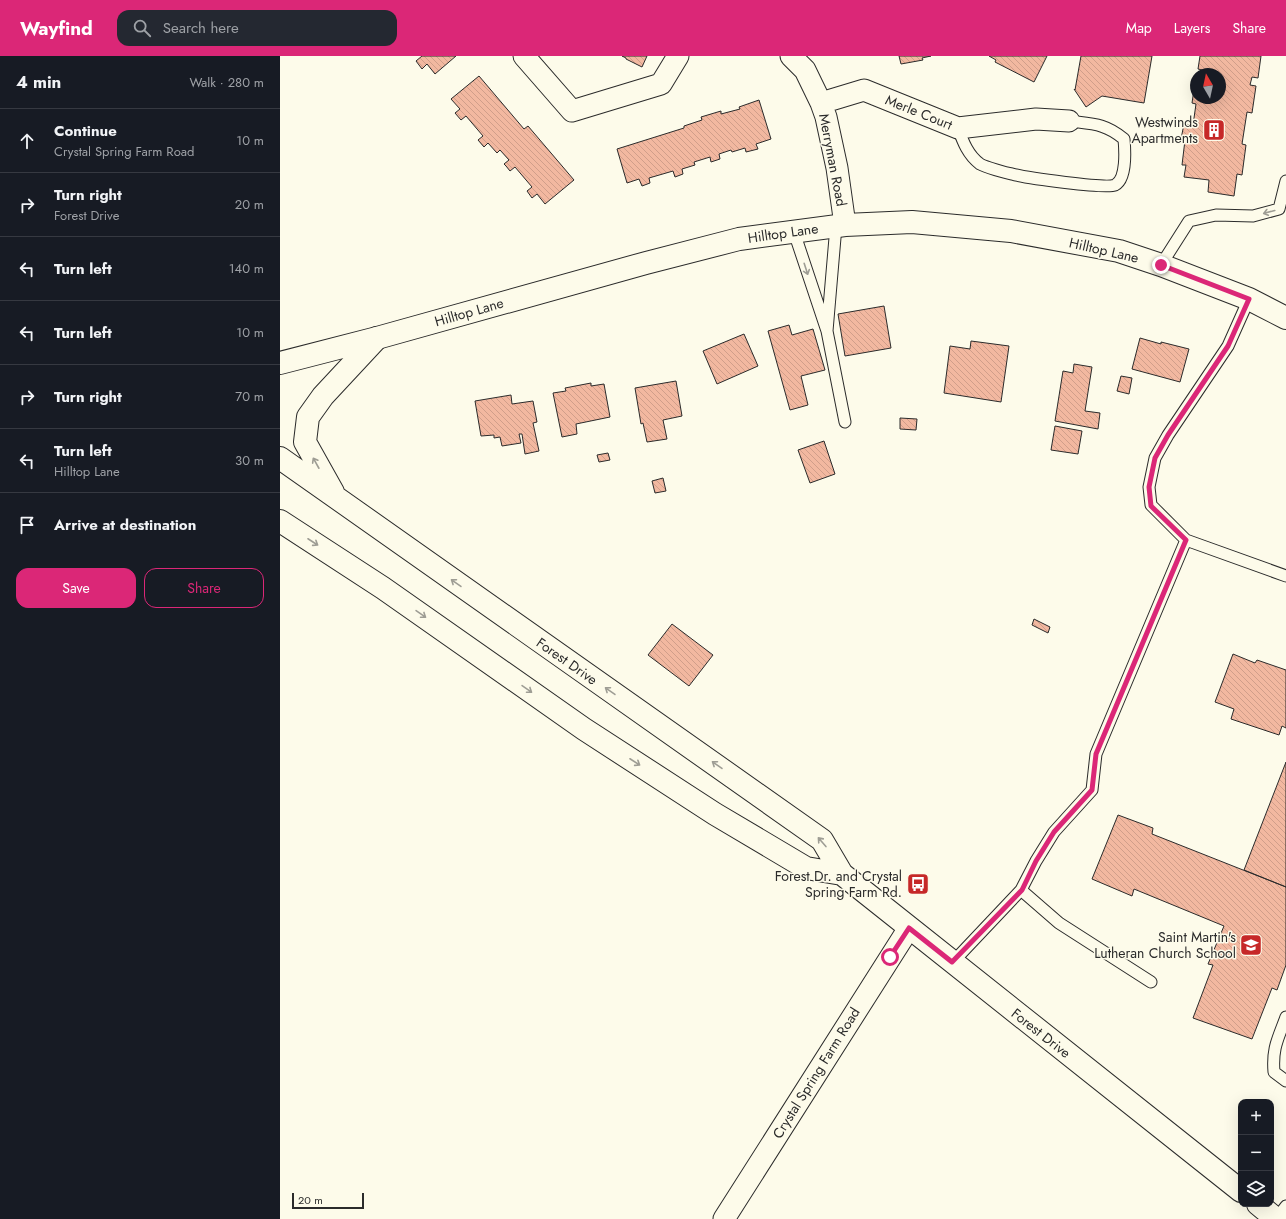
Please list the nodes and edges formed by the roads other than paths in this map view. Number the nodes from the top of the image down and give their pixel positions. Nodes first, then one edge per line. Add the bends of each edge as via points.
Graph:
1 (524, 56) edge
2 (678, 56) edge
3 (791, 56) edge
4 (821, 102) junction
5 (1069, 121) joint
6 (958, 128) junction
7 (1286, 181) edge
8 (840, 226) junction
9 (794, 232) junction
10 (1161, 265) junction
11 (1249, 299) junction
12 (1286, 318) edge
13 (827, 331) junction
14 (377, 338) junction
15 (280, 363) edge
16 (845, 422) dead end
17 (280, 458) edge
18 (335, 497) junction
19 (280, 521) edge
20 (1186, 540) junction
21 (1286, 576) edge
22 (842, 874) junction
23 (1022, 890) junction
24 (909, 928) junction
25 (952, 962) junction
26 (1151, 982) dead end
27 (1286, 1017) edge
28 (1286, 1082) edge
29 (1238, 1189) edge
30 (1286, 1206) edge
31 (1262, 1207) edge
32 (724, 1219) edge
33 (1276, 1219) edge

1 - 2 street via 572,111 662,84
3 - 4 street, Merryman Road via 804,70
4 - 6 street, Merle Court via 864,90
4 - 8 street, Merryman Road via 837,168
5 - 6 street, Merle Court via 1036,119
5 - 6 lane via 1101,125 1124,139 1126,155 1122,178 1116,184 1108,186 1061,182 1012,174 981,164 967,150
7 -> 10 lane via 1279,209 1253,216 1216,215 1189,221
8 - 9 main road, Hilltop Lane
8 - 10 main road, Hilltop Lane via 912,222 1011,231 1119,251
8 - 13 lane
9 -> 13 lane
9 - 14 main road, Hilltop Lane via 739,239
10 - 11 main road, Hilltop Lane
11 - 12 main road, Hilltop Lane
11 - 20 lane via 1228,346 1155,458 1149,487 1151,506
13 - 16 lane
14 - 15 main road, Hilltop Lane
18 -> 14 main road via 305,442 308,417 323,396
17 - 18 main road, Forest Drive
22 -> 18 main road, Forest Drive via 822,840
19 -> 22 main road, Forest Drive via 383,588 584,729 715,814 806,868
20 - 21 lane
20 - 23 lane via 1096,754 1092,790 1054,832
22 - 24 main road, Forest Drive
23 - 25 lane
23 - 26 lane via 1059,923
24 - 25 main road, Forest Drive
24 - 32 street, Crystal Spring Farm Road
25 - 29 main road, Forest Drive
27 - 28 lane via 1274,1048 1273,1060 1274,1072
30 - 33 lane
31 - 33 main road

